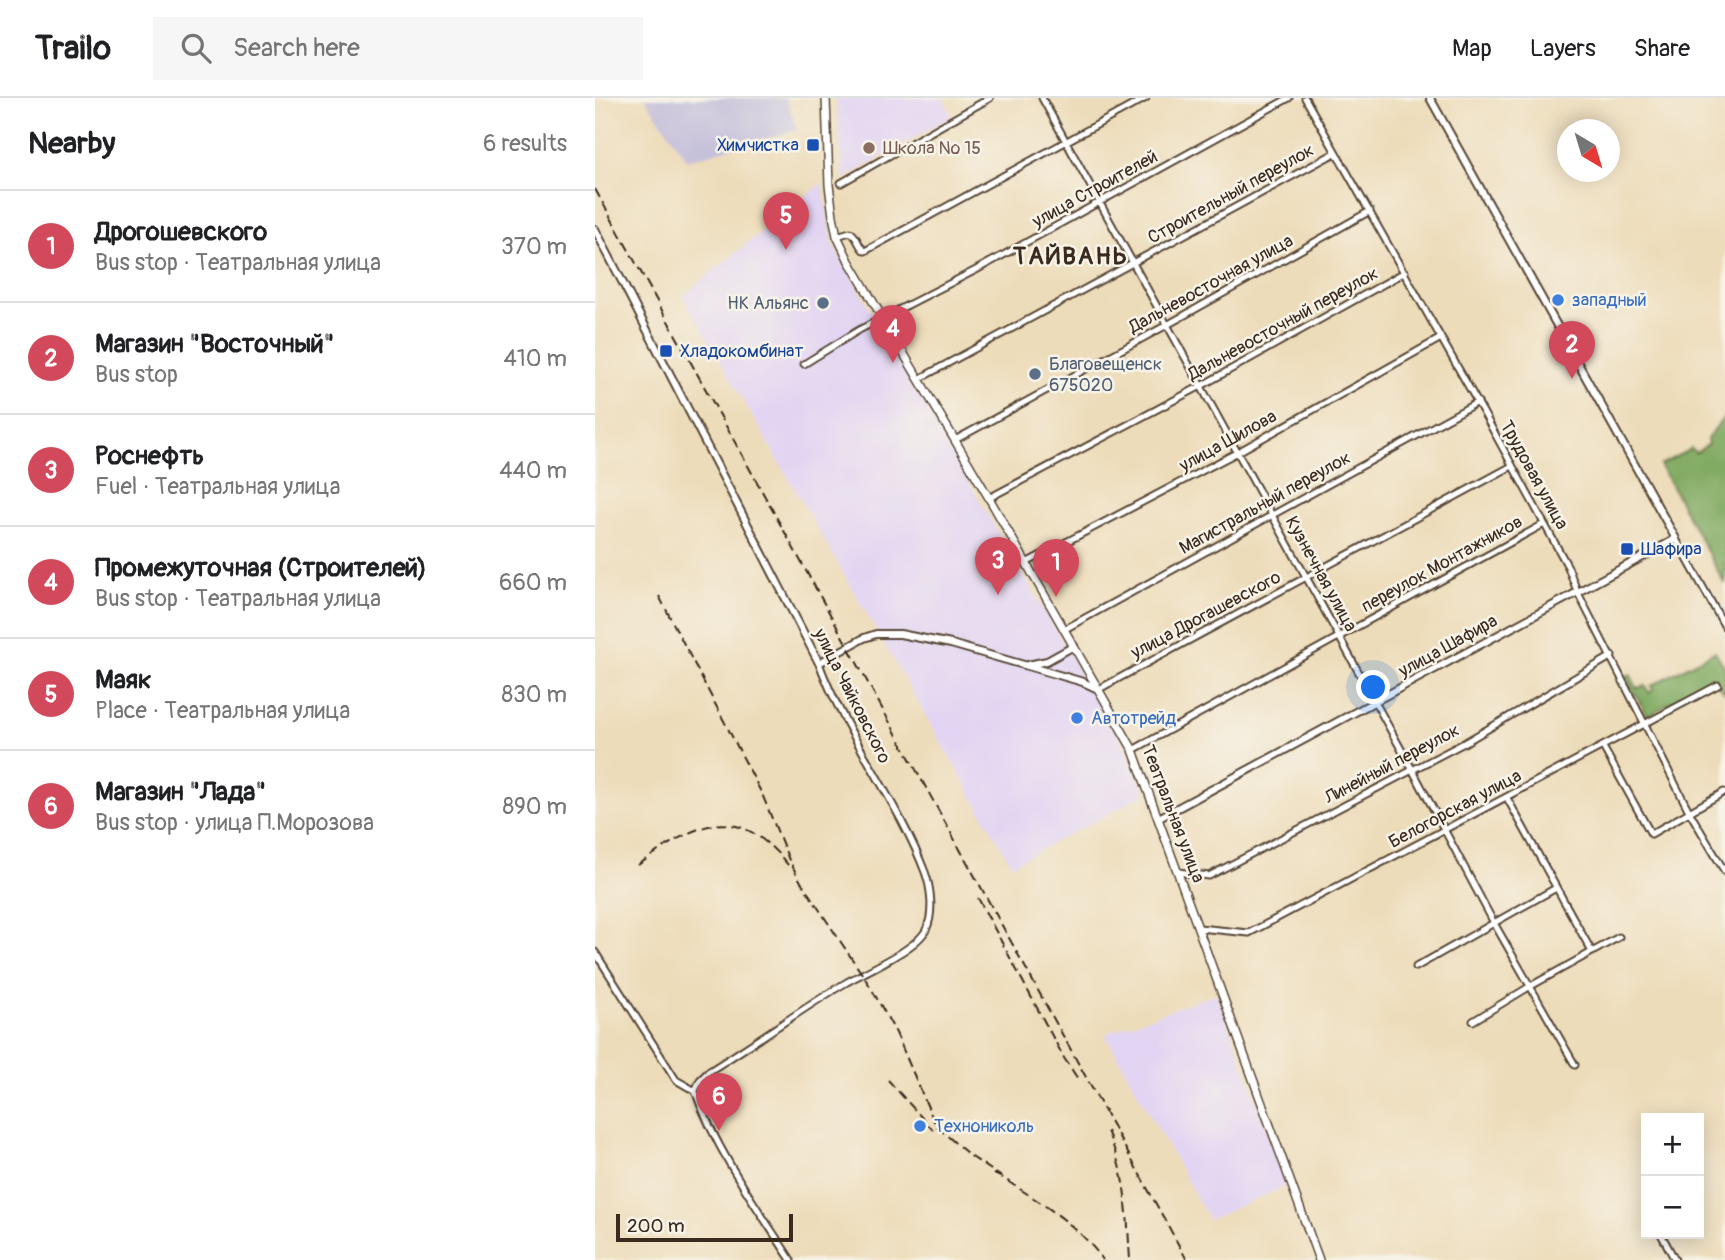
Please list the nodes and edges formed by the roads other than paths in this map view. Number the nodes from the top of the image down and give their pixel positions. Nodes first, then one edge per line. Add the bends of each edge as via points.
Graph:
1 (826, 98) edge
2 (990, 98) edge
3 (1042, 98) edge
4 (1146, 98) edge
5 (1289, 98) edge
6 (1305, 98) edge
7 (1430, 98) edge
8 (1066, 141) junction
9 (1335, 153) junction
10 (841, 183) dead end
11 (1100, 202) junction
12 (1370, 211) junction
13 (595, 229) edge
14 (837, 236) junction
15 (1134, 264) junction
16 (1405, 272) junction
17 (884, 319) junction
18 (1167, 326) junction
19 (1441, 338) junction
20 (804, 364) dead end
21 (919, 379) junction
22 (1201, 386) junction
23 (1478, 402) junction
24 (955, 440) junction
25 (1238, 452) junction
26 (1512, 466) junction
27 (989, 498) junction
28 (1273, 515) junction
29 (1544, 524) junction
30 (1676, 539) junction
31 (1026, 564) junction
32 (1306, 577) junction
33 (1577, 591) junction
34 (1725, 627) edge
35 (1065, 629) junction
36 (1340, 637) junction
37 (1074, 646) junction
38 (1612, 656) junction
39 (819, 663) junction
40 (1023, 665) junction
41 (1718, 685) dead end
42 (1099, 689) junction
43 (1374, 703) junction
44 (1645, 724) junction
45 (1603, 747) junction
46 (1133, 750) junction
47 (1412, 769) junction
48 (1724, 792) edge
49 (1507, 798) junction
50 (1690, 813) junction
51 (1159, 818) junction
52 (1444, 831) junction
53 (1178, 872) junction
54 (1725, 872) edge
55 (1556, 888) junction
56 (1494, 923) junction
57 (1199, 928) junction
58 (1619, 937) dead end
59 (595, 952) edge
60 (1592, 952) junction
61 (1416, 967) dead end
62 (1529, 987) junction
63 (1473, 1021) dead end
64 (1575, 1065) dead end
65 (695, 1091) junction
66 (1664, 1239) edge
67 (791, 1260) edge
68 (1319, 1260) edge
69 (1675, 1260) edge

1 - 14 main road, Театральная улица via 829,185
2 - 10 street
3 - 8 street, Кузнечная улица
4 - 8 street
5 - 11 street, улица Строителей
6 - 9 street, Трудовая улица
7 - 30 street
8 - 11 street, Кузнечная улица
8 - 14 street via 865,251 854,234
9 - 12 street, Трудовая улица
9 - 15 street, Строительный переулок
11 - 15 street, Кузнечная улица
11 - 17 street, улица Строителей
12 - 16 street, Трудовая улица
12 - 18 street, Дальневосточная улица
13 - 39 street, улица Чайковского
14 - 17 main road, Театральная улица
15 - 18 street, Кузнечная улица
15 - 21 street, Строительный переулок
16 - 19 street, Трудовая улица
16 - 22 street, Дальневосточный переулок
17 - 20 street, улица Строителей
17 - 21 main road, Театральная улица
18 - 22 street, Кузнечная улица
18 - 24 street, Дальневосточная улица
19 - 23 street, Трудовая улица
19 - 25 street, улица Шилова
21 - 24 main road, Театральная улица
22 - 25 street, Кузнечная улица
22 - 27 street, Дальневосточный переулок
23 - 26 street, Трудовая улица
23 - 28 street, Магистральный переулок
24 - 27 main road, Театральная улица
25 - 28 street, Кузнечная улица
25 - 31 street, улица Шилова
26 - 29 street, Трудовая улица
26 - 32 street, улица Дрогашевского
27 - 31 main road, Театральная улица
28 - 32 street, Кузнечная улица
28 - 35 street, Магистральный переулок
29 - 33 street, Трудовая улица
29 - 36 street, переулок Монтажников
30 - 33 street, улица Шафира
30 - 34 street
31 - 35 main road, Театральная улица
32 - 36 street, Кузнечная улица
32 - 42 street, улица Дрогашевского
33 - 38 street, Трудовая улица
33 - 43 street, улица Шафира
35 - 37 main road, Театральная улица
36 - 43 street, Кузнечная улица
36 - 46 street, переулок Монтажников
37 - 40 street via 1047,661
37 - 42 main road, Театральная улица
38 - 44 street, Трудовая улица
38 - 47 street, Линейный переулок
39 - 40 street via 864,638 885,633 951,644
39 - 65 street, улица Чайковского via 926,874 930,916 926,931 708,1072
40 - 42 street
41 - 44 street, Белогорская улица
42 - 46 main road, Театральная улица
43 - 47 street, Кузнечная улица
43 - 51 street, улица Шафира
44 - 45 street, Белогорская улица
44 - 50 street, Трудовая улица
45 - 49 street, Белогорская улица
45 - 50 street via 1651,834
46 - 51 main road, Театральная улица
47 - 52 street, Кузнечная улица
47 - 53 street, Линейный переулок via 1209,876
48 - 50 street
49 - 52 street, Белогорская улица
49 - 55 street
50 - 54 street, Трудовая улица
51 - 53 main road, Театральная улица
52 - 56 street, Кузнечная улица
52 - 57 street, Белогорская улица via 1249,933
53 - 57 main road, Театральная улица
55 - 56 street
55 - 60 street
56 - 61 street
56 - 62 street, Кузнечная улица
57 - 68 main road, Театральная улица
58 - 60 street
59 - 65 street via 676,1080
60 - 62 street
62 - 63 street
62 - 64 street, Кузнечная улица
65 - 67 street via 705,1120 735,1173
66 - 69 street

